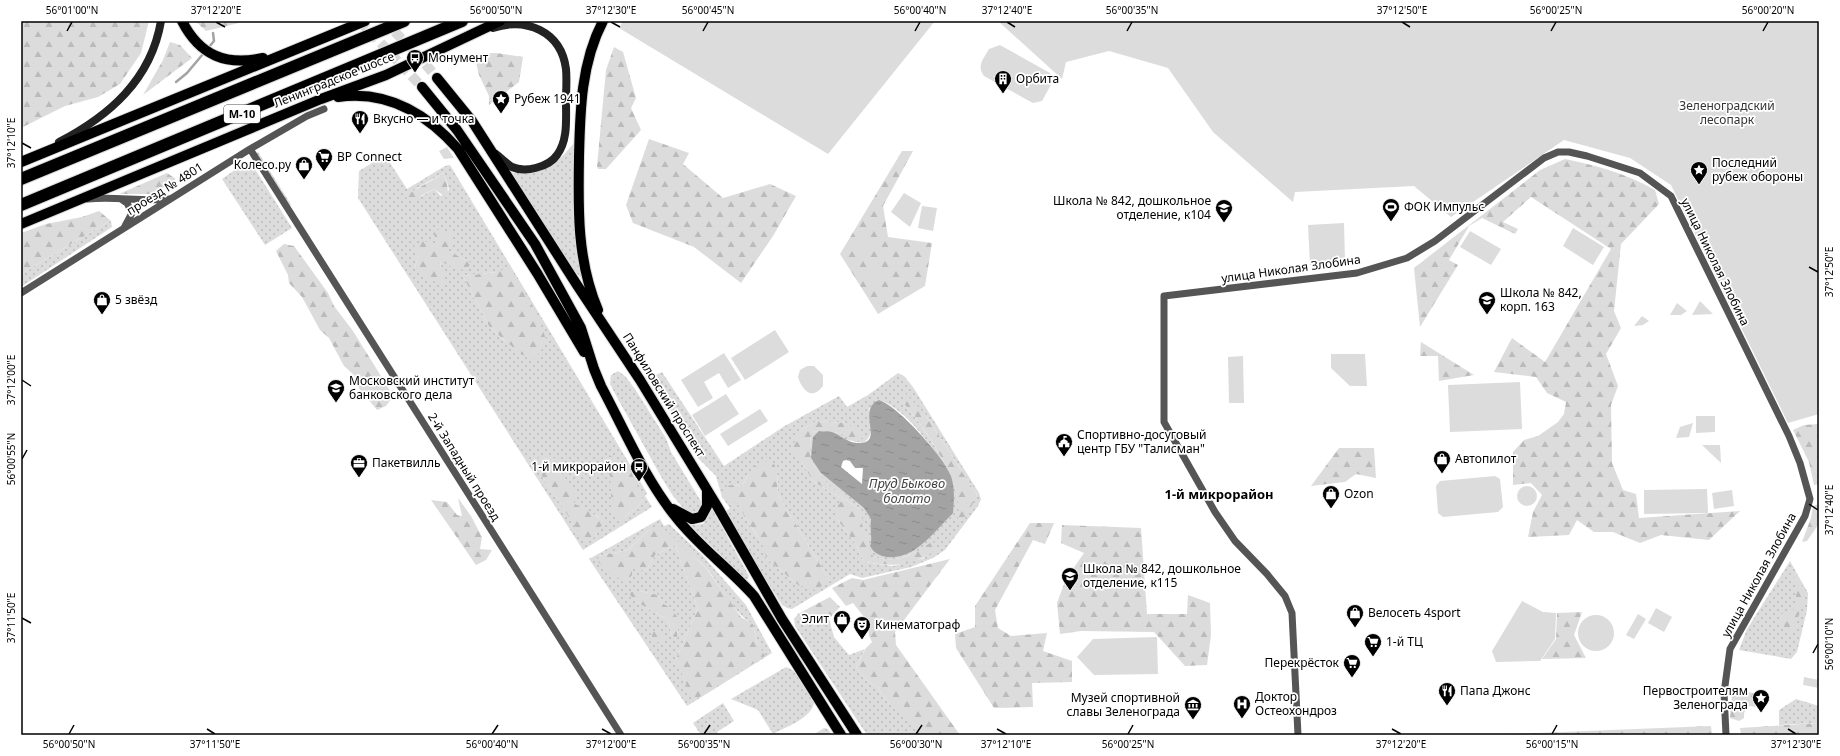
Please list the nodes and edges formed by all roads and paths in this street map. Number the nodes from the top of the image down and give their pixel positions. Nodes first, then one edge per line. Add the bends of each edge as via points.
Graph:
1 (161, 21) edge
2 (182, 21) edge
3 (365, 21) edge
4 (404, 21) edge
5 (462, 21) edge
6 (500, 21) edge
7 (603, 21) edge
8 (479, 32) junction
9 (285, 53) junction
10 (437, 78) tunnel mouth
11 (422, 87) tunnel mouth
12 (323, 104) junction
13 (486, 143) junction
14 (250, 149) junction
15 (21, 162) edge
16 (21, 179) edge
17 (119, 198) junction
18 (80, 199) junction
19 (171, 199) junction
20 (21, 205) edge
21 (21, 224) edge
22 (120, 231) junction
23 (21, 293) edge
24 (607, 330) junction
25 (594, 369) junction
26 (706, 488) junction
27 (664, 502) junction
28 (622, 735) edge
29 (841, 735) edge
30 (856, 735) edge
31 (1298, 735) edge
32 (1726, 735) edge

1 - 15 street via 151,56 136,80 116,104 82,130
2 - 9 main road via 199,45 223,59 238,62
3 - 9 main road
4 - 16 highway, М-10
5 - 20 highway, Ленинградское шоссе / М-10
6 - 8 main road, Ленинградское шоссе / М-10
7 - 24 main road via 596,35 580,103 578,214 585,268 596,305
8 - 12 main road, Ленинградское шоссе / М-10
8 - 13 street via 517,23 535,27 559,46 566,68 565,136 561,149 552,161 534,168 514,167 505,162
9 - 15 main road
10 - 13 main road, Панфиловский проспект via 472,121
11 - 25 main road via 457,130 534,244 581,328
12 - 14 street, проезд № 4801
12 - 18 main road, Ленинградское шоссе / М-10
12 - 25 main road via 347,96 388,101 414,111 435,125 458,149
13 - 24 main road, Панфиловский проспект
14 - 19 street, проезд № 4801
14 - 28 street, 2-й Западный проезд
17 - 18 street
17 - 19 street via 152,201
17 - 22 street via 127,203 132,213 128,223
18 - 21 main road, Ленинградское шоссе / М-10
19 - 22 street, проезд № 4801
22 - 23 street, проезд № 4801
24 - 26 main road, Панфиловский проспект
25 - 27 main road via 647,474
26 - 27 main road via 707,506 701,517 696,519 685,517
26 - 30 main road, Панфиловский проспект via 782,619
27 - 29 main road via 692,536 754,596
31 - 32 street, улица Николая Злобина via 1292,613 1285,596 1235,541 1221,521 1164,422 1164,296 1357,273 1407,258 1435,241 1544,158 1558,152 1587,156 1640,173 1671,196 1789,436 1808,488 1810,499 1805,516 1730,649 1724,692

